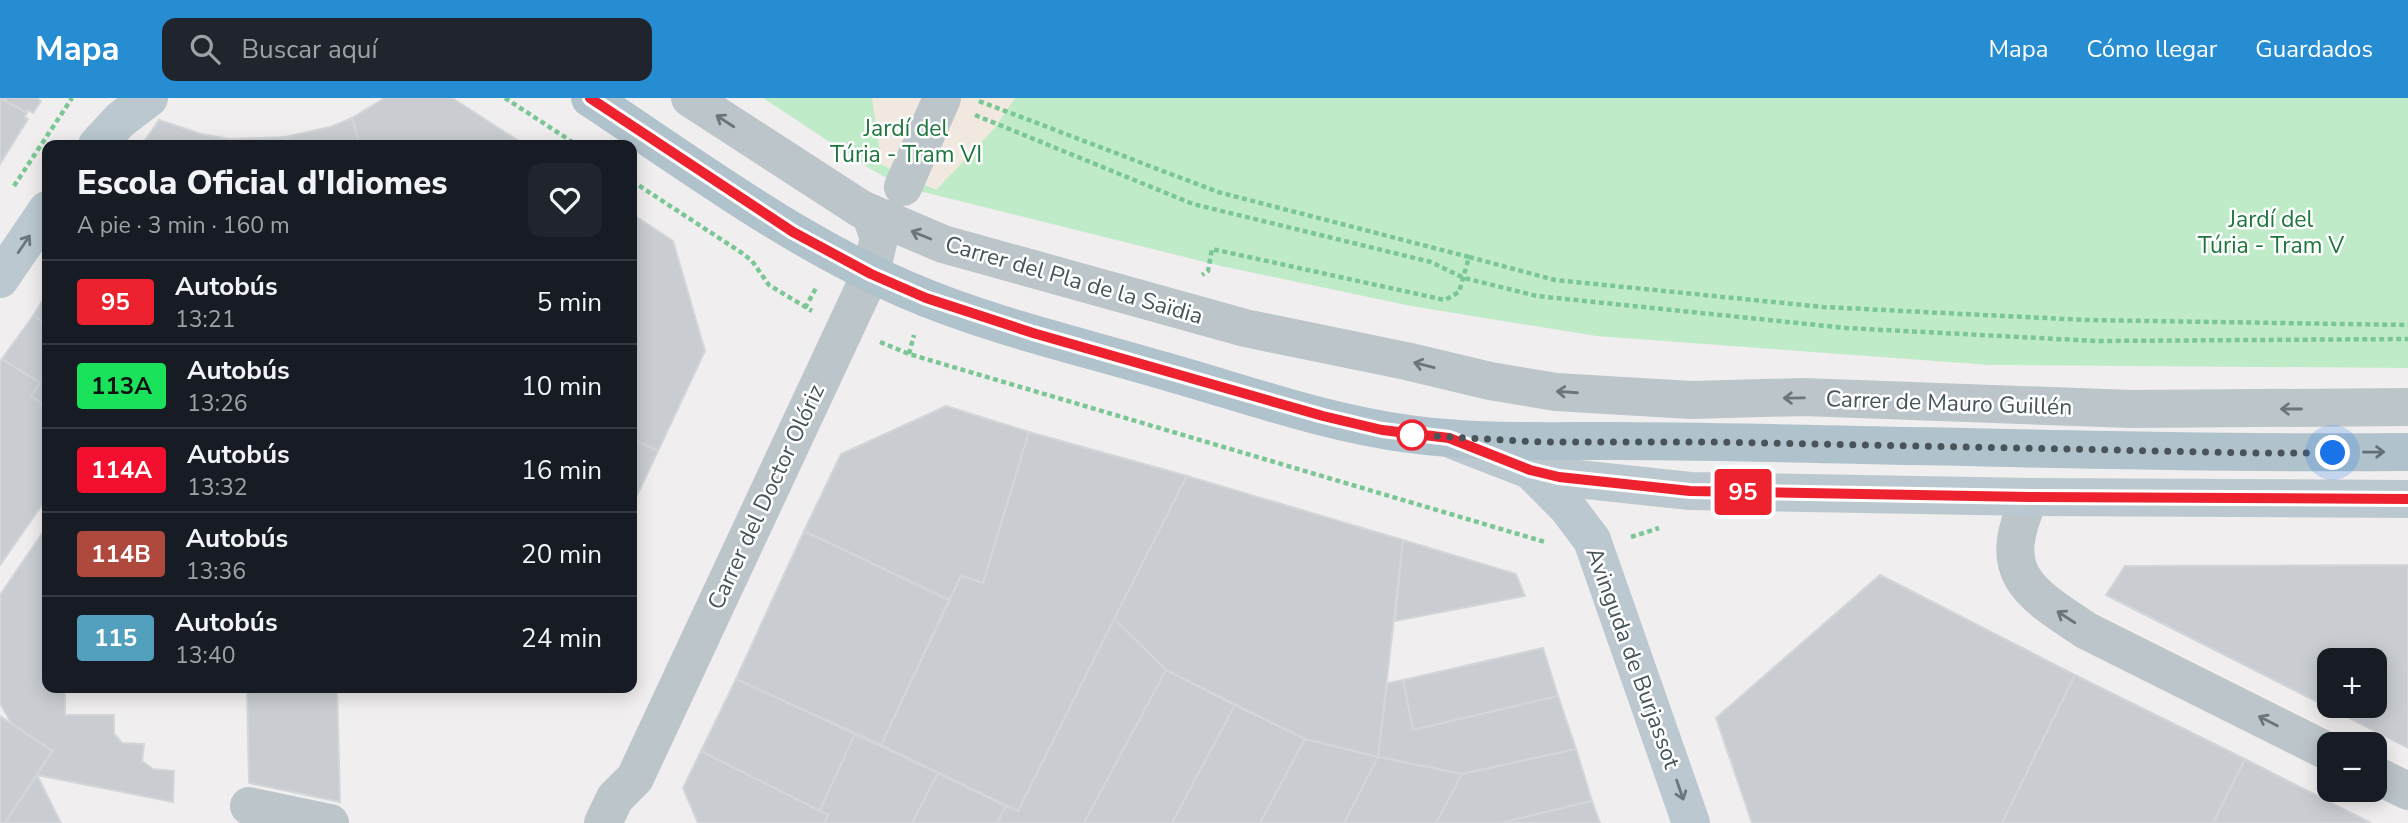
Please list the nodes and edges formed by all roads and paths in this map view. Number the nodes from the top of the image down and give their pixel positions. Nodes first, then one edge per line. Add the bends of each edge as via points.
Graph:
1 (72, 98) edge
2 (109, 98) edge
3 (149, 98) edge
4 (505, 98) edge
5 (590, 98) edge
6 (690, 98) edge
7 (989, 104) dead end
8 (953, 105) edge
9 (44, 140) edge
10 (88, 140) edge
11 (102, 140) edge
12 (570, 140) edge
13 (42, 143) edge
14 (637, 184) edge
15 (903, 187) dead end
16 (7, 196) dead end
17 (870, 213) junction
18 (42, 217) edge
19 (1469, 257) junction
20 (1208, 271) dead end
21 (871, 274) junction
22 (1464, 278) junction
23 (0, 279) edge
24 (814, 292) dead end
25 (805, 308) junction
26 (816, 313) dead end
27 (2408, 325) edge
28 (915, 333) dead end
29 (2408, 340) edge
30 (877, 341) dead end
31 (909, 354) junction
32 (1490, 381) joint
33 (2408, 407) edge
34 (1449, 438) junction
35 (2408, 452) edge
36 (1530, 470) junction
37 (2030, 497) junction
38 (2408, 499) edge
39 (1548, 542) dead end
40 (2317, 746) edge
41 (635, 778) junction
42 (2387, 781) edge
43 (2408, 791) edge
44 (249, 806) dead end
45 (330, 823) edge
46 (603, 823) edge
47 (636, 823) edge
48 (1691, 823) edge

1 - 9 path
2 - 10 main road
3 - 11 main road
4 - 12 path
5 - 21 main road via 793,232
17 -> 6 street, Carrer del Pla de la Saïdia
7 - 19 path via 1218,191
8 - 15 street, bridge
8 - 22 path via 1193,204 1431,262
13 - 16 path
14 - 25 path via 742,253 769,285
17 - 21 street, Carrer del Doctor Olóriz via 878,238
32 -> 17 street, Carrer del Pla de la Saïdia via 1232,324 966,251
23 -> 18 main road
19 - 22 path
19 - 27 path via 1555,280 1823,307 2086,320
20 - 22 path via 1212,249 1445,300 1459,292
21 - 34 main road via 986,319 1300,409 1382,430
21 - 41 street, Carrer del Doctor Olóriz
22 - 29 path via 1537,296 1846,328 2097,341
24 - 25 path
25 - 26 path
28 - 31 path
30 - 31 path
31 - 39 path
33 -> 32 street, Carrer de Mauro Guillén via 2131,409 1803,397 1690,400 1556,391
34 -> 35 main road, Carrer de Mauro Guillén
34 - 36 main road
36 - 37 main road via 1690,491
36 -> 48 main road, Avinguda de Burjassot via 1592,540
37 - 38 main road
40 -> 37 street via 2087,631 2051,608 2024,584 2014,554 2018,523
41 - 46 street, Carrer del Doctor Olóriz via 615,798
41 - 47 street, Carrer del Doctor Olóriz
42 - 43 street
44 - 45 street

